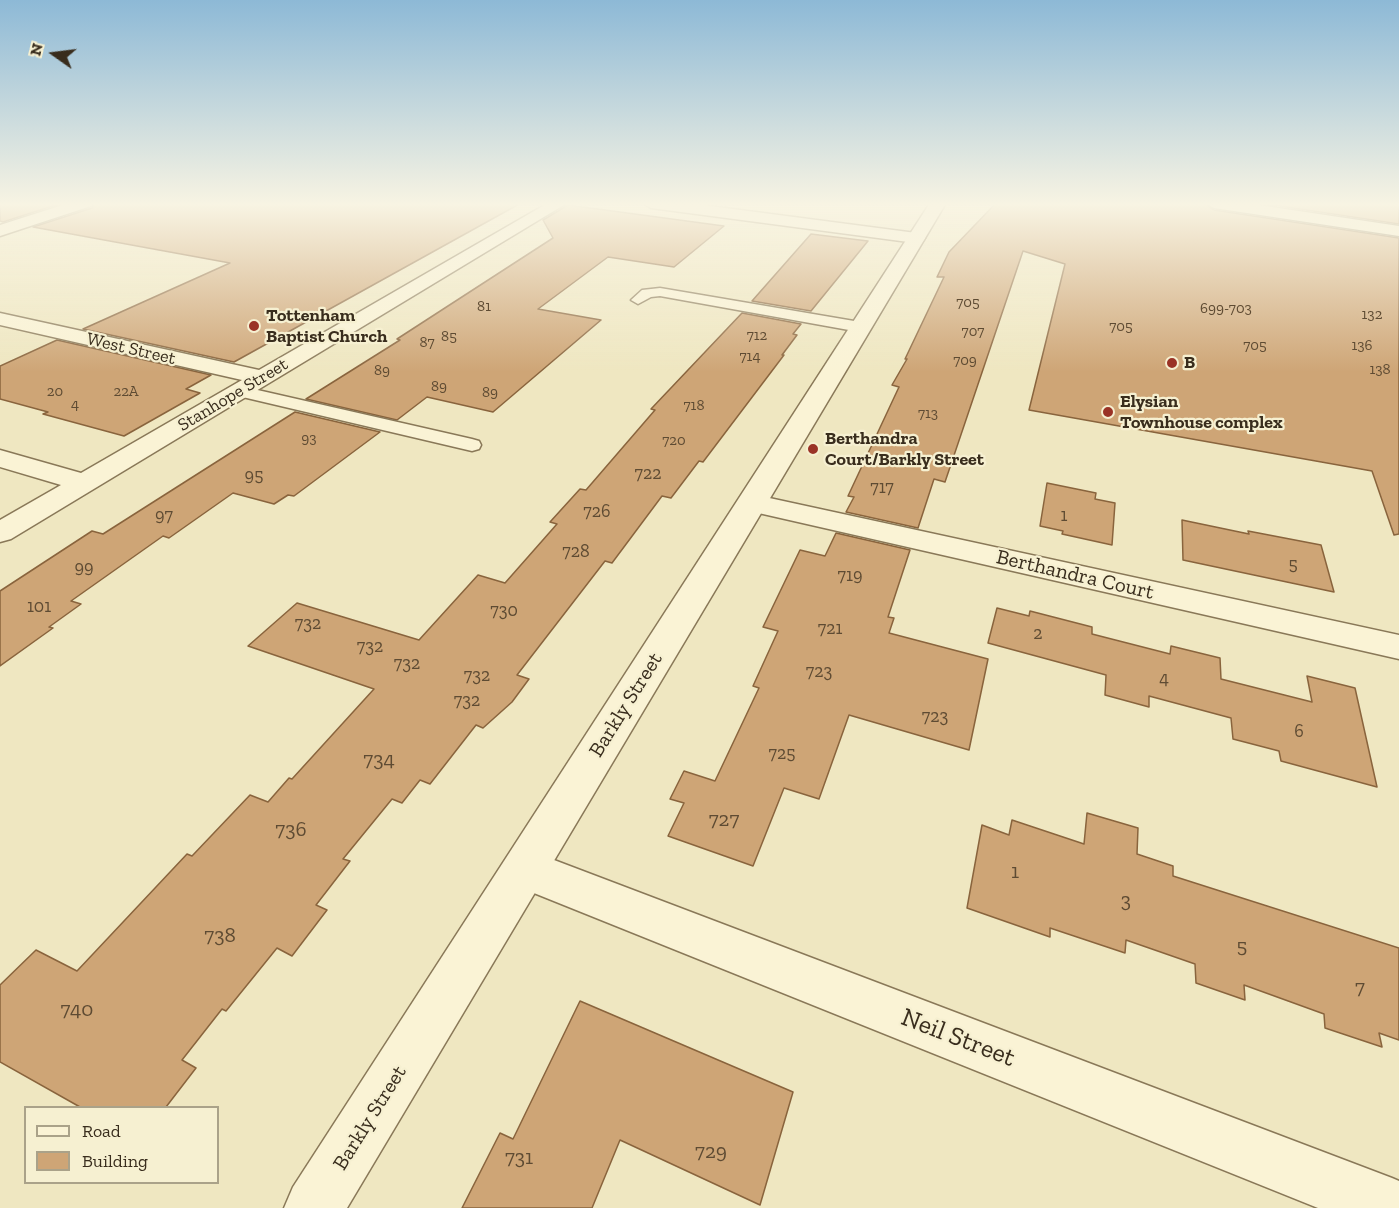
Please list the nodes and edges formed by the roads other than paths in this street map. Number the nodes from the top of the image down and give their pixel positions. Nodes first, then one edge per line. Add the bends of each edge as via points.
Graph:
1 (463, 259) edge
2 (903, 259) edge
3 (638, 300) dead end
4 (0, 319) edge
5 (861, 327) junction
6 (262, 378) junction
7 (240, 391) junction
8 (472, 445) dead end
9 (0, 458) edge
10 (84, 483) junction
11 (751, 503) junction
12 (0, 533) edge
13 (1399, 647) edge
14 (525, 869) junction
15 (314, 1208) edge
16 (1392, 1208) edge

1 - 6 street, Stanhope Street
2 - 5 street, Barkly Street
3 - 5 lane via 647,293 660,292
4 - 6 street, West Street
5 - 11 street, Barkly Street
6 - 7 street, Stanhope Street
7 - 8 lane
7 - 10 street, Stanhope Street
9 - 10 street
10 - 12 street, Stanhope Street
11 - 13 street, Berthandra Court
11 - 14 street, Barkly Street
14 - 15 street, Barkly Street
14 - 16 street, Neil Street

